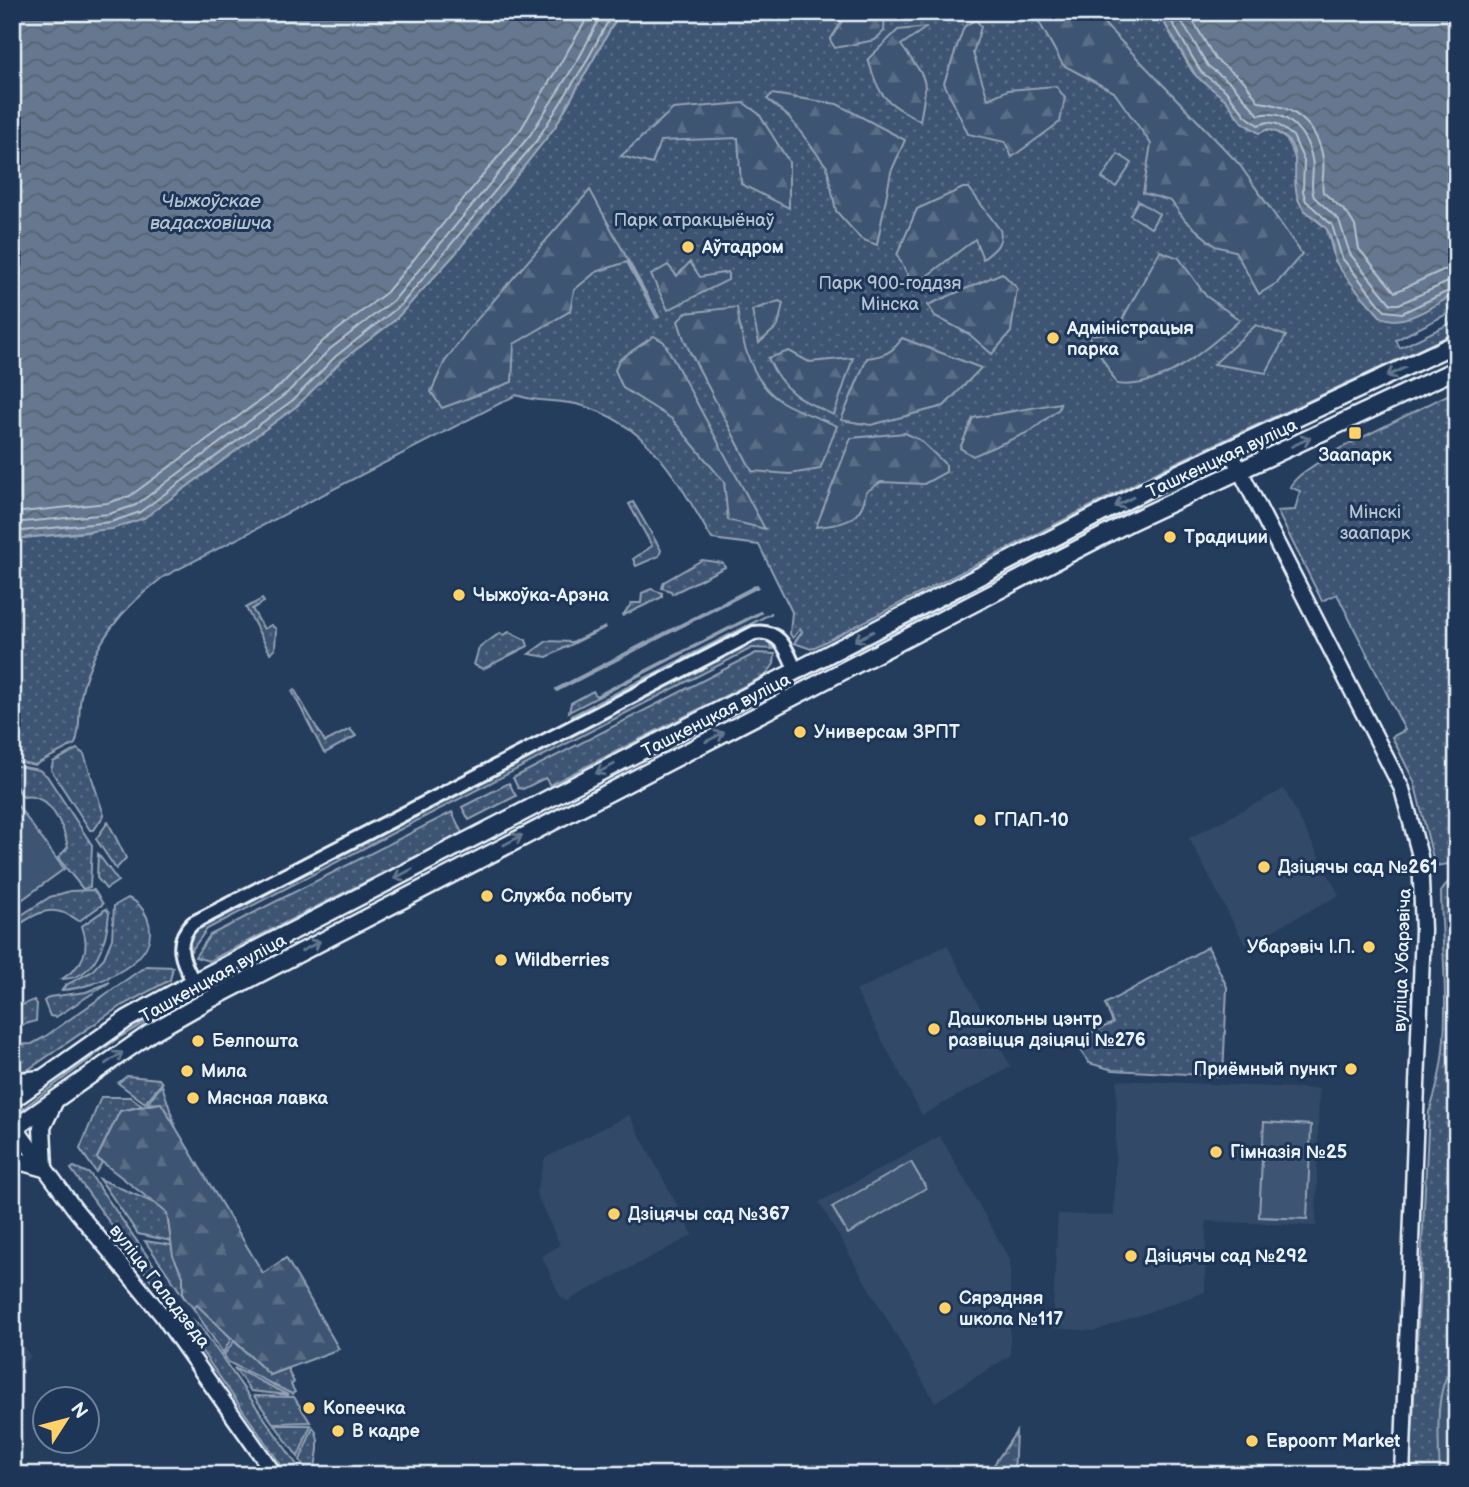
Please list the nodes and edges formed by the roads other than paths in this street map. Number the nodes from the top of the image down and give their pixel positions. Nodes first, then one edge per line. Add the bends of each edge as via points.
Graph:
1 (1457, 344) edge
2 (1457, 369) edge
3 (1229, 449) junction
4 (1239, 471) junction
5 (796, 671) junction
6 (806, 690) junction
7 (194, 982) junction
8 (205, 1002) junction
9 (46, 1077) junction
10 (12, 1082) edge
11 (57, 1097) junction
12 (12, 1100) edge
13 (13, 1127) edge
14 (12, 1158) edge
15 (44, 1168) junction
16 (275, 1475) edge
17 (1402, 1475) edge

1 -> 3 main road, Ташкенцкая вуліца
4 -> 2 main road, Ташкенцкая вуліца
3 - 4 main road, вуліца Убарэвіча
3 -> 5 main road, Ташкенцкая вуліца
4 - 6 main road, Ташкенцкая вуліца via 1132,521
4 - 17 main road, вуліца Убарэвіча via 1402,789 1420,856 1423,930
5 - 6 main road
5 -> 7 main road, Ташкенцкая вуліца
5 - 7 street via 777,637 754,633 568,727 193,923 183,934 181,960
8 -> 6 main road, Ташкенцкая вуліца
7 - 8 main road
7 - 9 main road, Ташкенцкая вуліца via 127,1019
11 -> 8 main road, Ташкенцкая вуліца
9 - 10 main road
9 - 12 main road, Ташкенцкая вуліца
11 - 13 main road, Ташкенцкая вуліца
11 - 15 main road via 42,1127
13 - 15 main road, вуліца Галадзеда
14 - 15 main road
15 - 16 main road, вуліца Галадзеда via 162,1315

